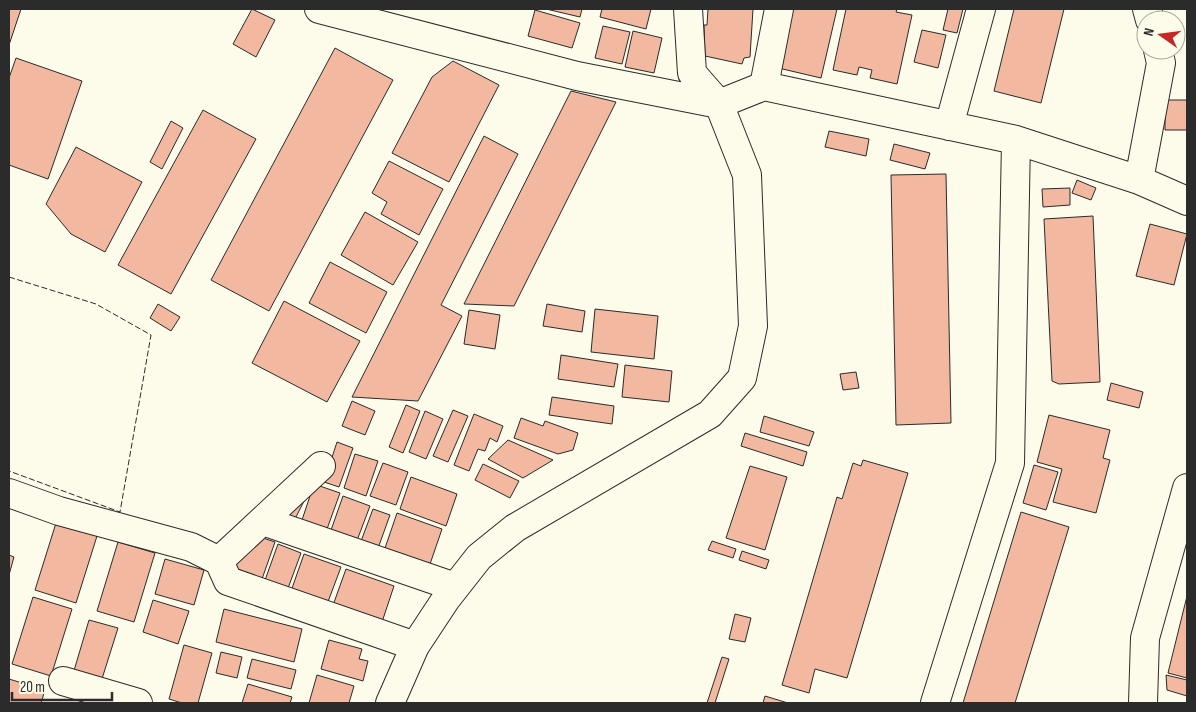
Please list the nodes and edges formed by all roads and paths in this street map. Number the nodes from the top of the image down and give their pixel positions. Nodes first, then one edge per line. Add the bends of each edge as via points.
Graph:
1 (319, 9) edge
2 (688, 9) edge
3 (779, 9) edge
4 (981, 9) edge
5 (1160, 60) edge
6 (764, 86) junction
7 (719, 104) junction
8 (949, 126) junction
9 (1016, 140) junction
10 (1139, 180) junction
11 (1187, 201) edge
12 (321, 466) dead end
13 (1187, 488) edge
14 (9, 493) edge
15 (263, 521) junction
16 (219, 562) junction
17 (455, 587) junction
18 (415, 646) junction
19 (63, 681) dead end
20 (138, 703) edge
21 (390, 703) edge
22 (935, 703) edge
23 (1143, 703) edge

1 - 7 street via 577,76
2 - 7 street via 692,73
3 - 6 street
4 - 8 street
5 - 10 street
6 - 7 street
6 - 8 street
7 - 17 street via 747,175 753,326 742,378 710,414 515,528 479,557
8 - 9 street
9 - 10 street
9 - 22 street via 1010,463
10 - 11 street
12 - 15 street
13 - 23 street via 1144,638
14 - 16 street via 59,511 191,547
15 - 16 street
15 - 17 street
16 - 18 street via 228,581
17 - 18 street
18 - 21 street
19 - 20 street

